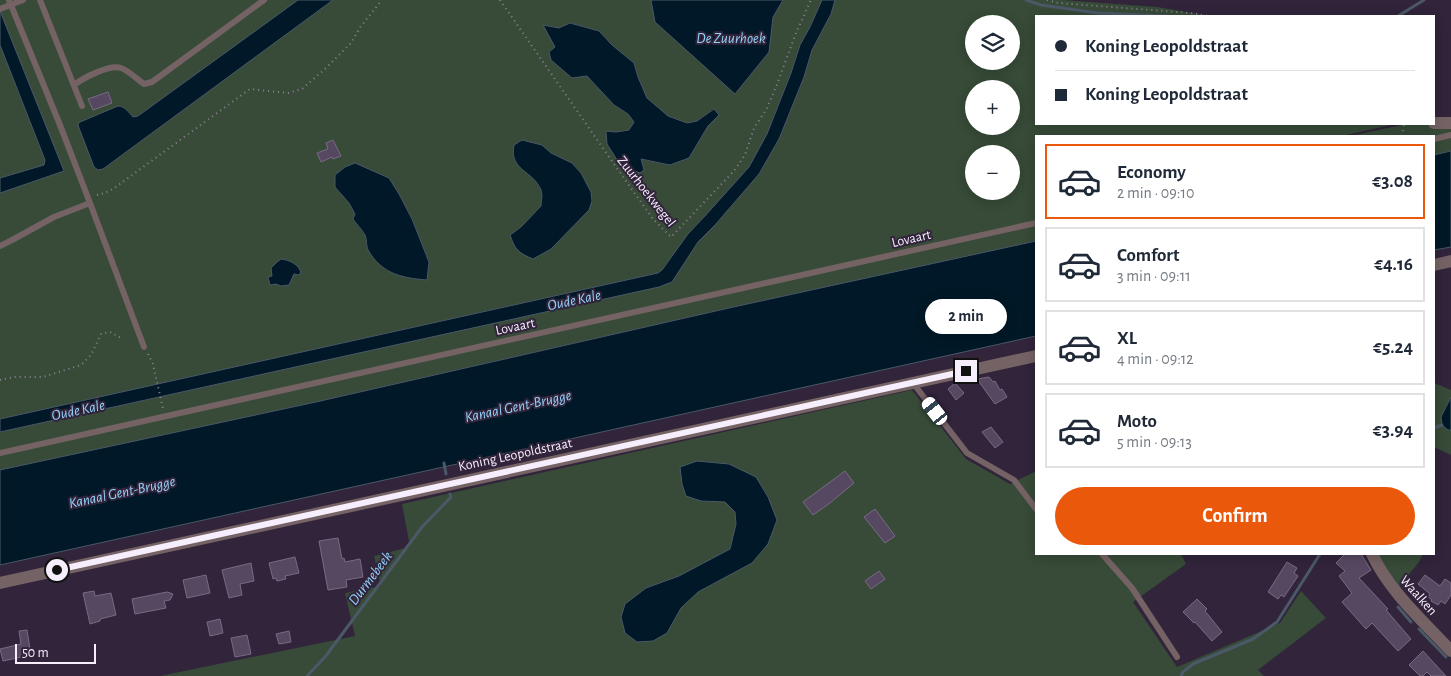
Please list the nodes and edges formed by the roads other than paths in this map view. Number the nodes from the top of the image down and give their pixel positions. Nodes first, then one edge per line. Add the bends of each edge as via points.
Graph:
1 (23, 0) edge
2 (40, 0) edge
3 (261, 1) edge
4 (10, 2) edge
5 (0, 9) edge
6 (74, 84) junction
7 (82, 106) dead end
8 (1435, 123) edge
9 (1451, 123) edge
10 (1451, 135) edge
11 (1435, 139) edge
12 (90, 203) junction
13 (1035, 223) edge
14 (0, 246) edge
15 (1451, 261) edge
16 (1435, 265) edge
17 (144, 347) road end
18 (1035, 356) edge
19 (913, 383) junction
20 (0, 453) edge
21 (1035, 508) edge
22 (1103, 555) edge
23 (1373, 555) edge
24 (0, 583) edge
25 (1451, 651) edge
26 (1177, 657) dead end

1 - 4 lane
2 - 6 lane
3 - 6 lane via 152,82 144,84 122,68 114,67
4 - 5 lane
4 - 12 lane
6 - 7 lane
8 - 9 street
10 - 11 lane
12 - 14 lane via 54,217
12 - 17 lane
13 - 20 lane, Lovaart
15 - 16 street
18 - 19 street, Koning Leopoldstraat
19 - 21 lane via 967,453 1014,480
19 - 24 street, Koning Leopoldstraat
22 - 26 lane via 1132,588
23 - 25 street, Waalken via 1386,580

